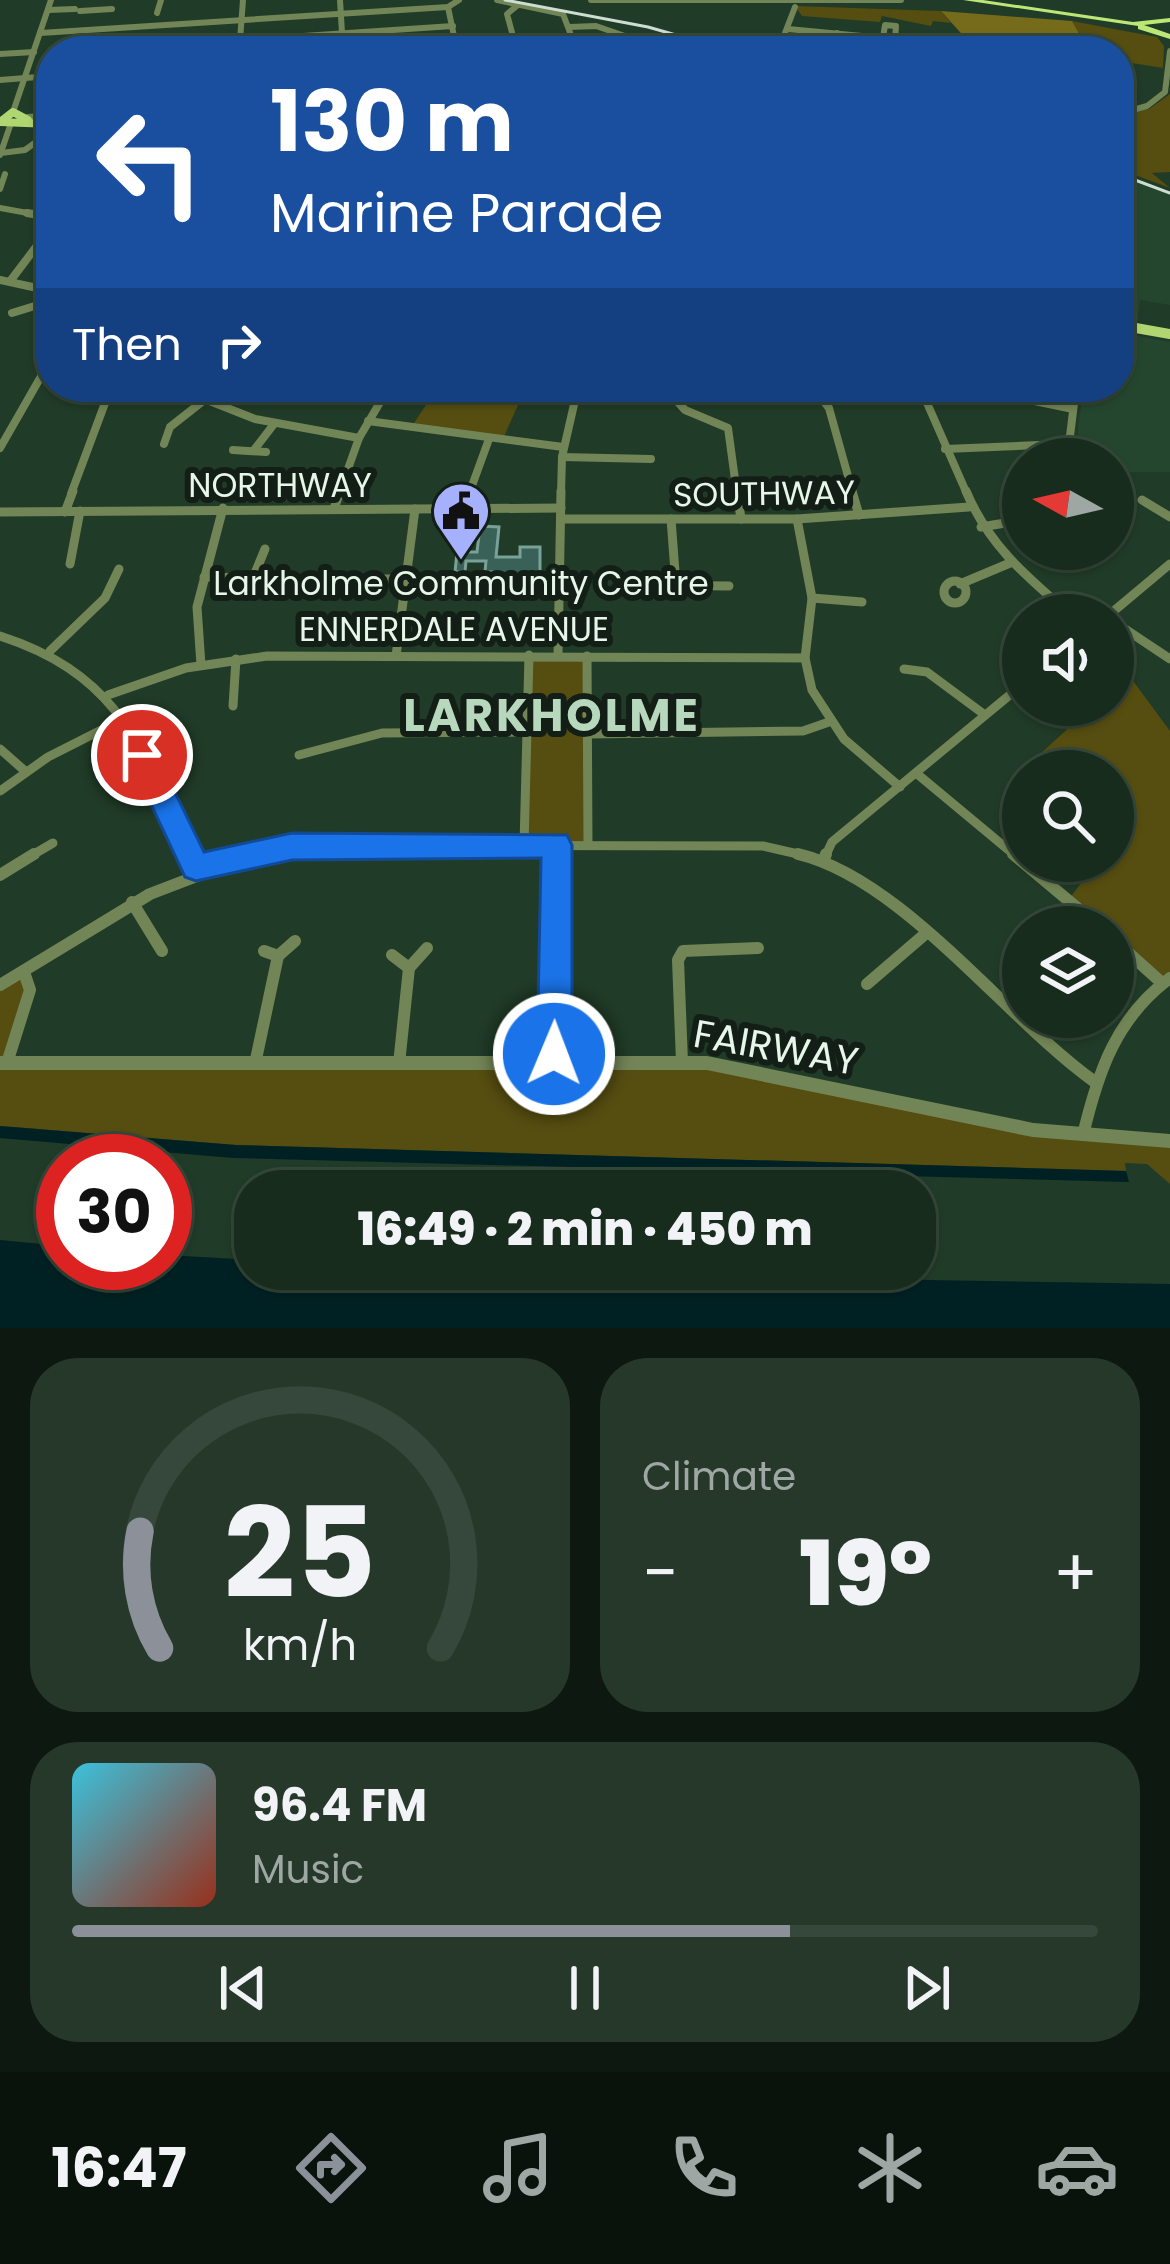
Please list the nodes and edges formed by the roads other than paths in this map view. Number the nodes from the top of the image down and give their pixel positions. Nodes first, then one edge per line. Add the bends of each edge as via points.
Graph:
1 (51, 0) edge
2 (104, 0) edge
3 (161, 0) edge
4 (243, 0) edge
5 (340, 0) edge
6 (459, 0) edge
7 (497, 0) edge
8 (591, 0) edge
9 (901, 0) edge
10 (967, 0) edge
11 (774, 2) edge
12 (363, 3) edge
13 (518, 4) junction
14 (292, 7) dead end
15 (448, 7) junction
16 (101, 9) junction
17 (112, 9) dead end
18 (792, 9) dead end
19 (48, 10) junction
20 (363, 12) junction
21 (340, 13) junction
22 (157, 14) dead end
23 (292, 16) junction
24 (241, 20) junction
25 (838, 20) dead end
26 (1170, 20) edge
27 (453, 26) junction
28 (569, 26) junction
29 (788, 28) junction
30 (940, 31) dead end
31 (40, 33) junction
32 (342, 33) junction
33 (836, 33) junction
34 (308, 35) joint
35 (39, 36) edge
36 (239, 36) edge
37 (294, 36) edge
38 (455, 36) edge
39 (514, 36) edge
40 (572, 36) edge
41 (620, 36) edge
42 (785, 36) edge
43 (836, 36) edge
44 (864, 36) edge
45 (883, 36) edge
46 (895, 36) edge
47 (940, 36) edge
48 (1164, 37) edge
49 (36, 46) edge
50 (34, 53) junction
51 (0, 54) edge
52 (36, 77) edge
53 (26, 78) junction
54 (0, 80) edge
55 (1134, 110) edge
56 (4, 118) edge
57 (36, 120) edge
58 (36, 139) edge
59 (0, 154) edge
60 (4, 174) dead end
61 (0, 189) edge
62 (0, 208) edge
63 (36, 213) edge
64 (36, 247) edge
65 (0, 280) edge
66 (10, 280) junction
67 (36, 287) edge
68 (36, 306) edge
69 (12, 313) dead end
70 (1134, 328) edge
71 (1170, 334) edge
72 (36, 394) edge
73 (105, 402) edge
74 (203, 402) edge
75 (207, 402) edge
76 (380, 402) edge
77 (575, 402) edge
78 (679, 402) edge
79 (824, 402) edge
80 (926, 402) edge
81 (1039, 402) edge
82 (1074, 402) edge
83 (1073, 409) junction
84 (368, 421) junction
85 (274, 424) junction
86 (359, 438) junction
87 (489, 439) junction
88 (164, 444) dead end
89 (0, 448) edge
90 (945, 449) junction
91 (233, 450) dead end
92 (254, 450) junction
93 (266, 452) dead end
94 (563, 452) junction
95 (651, 458) dead end
96 (1142, 500) dead end
97 (969, 507) junction
98 (224, 508) junction
99 (469, 508) junction
100 (334, 509) junction
101 (415, 509) junction
102 (80, 511) junction
103 (0, 512) edge
104 (65, 512) junction
105 (561, 513) junction
106 (860, 515) junction
107 (1170, 517) edge
108 (797, 519) junction
109 (671, 520) junction
110 (741, 520) junction
111 (1002, 524) edge
112 (981, 527) junction
113 (265, 549) dead end
114 (1002, 553) edge
115 (70, 564) dead end
116 (1170, 564) edge
117 (1002, 566) edge
118 (119, 569) dead end
119 (1018, 570) edge
120 (203, 577) junction
121 (250, 578) junction
122 (322, 579) dead end
123 (406, 579) junction
124 (960, 584) dead end
125 (622, 585) dead end
126 (676, 585) junction
127 (729, 586) dead end
128 (1046, 594) edge
129 (256, 596) dead end
130 (1134, 597) edge
131 (812, 598) junction
132 (862, 602) dead end
133 (1134, 634) edge
134 (0, 636) edge
135 (50, 651) junction
136 (558, 655) junction
137 (396, 656) junction
138 (529, 656) junction
139 (587, 656) junction
140 (805, 658) junction
141 (236, 659) junction
142 (1170, 659) edge
143 (201, 664) junction
144 (904, 669) dead end
145 (108, 695) junction
146 (1002, 702) edge
147 (233, 706) dead end
148 (985, 716) junction
149 (125, 718) junction
150 (830, 722) junction
151 (527, 732) junction
152 (590, 734) junction
153 (0, 749) edge
154 (299, 755) dead end
155 (25, 772) junction
156 (916, 773) junction
157 (900, 787) junction
158 (0, 791) edge
159 (53, 843) dead end
160 (588, 844) junction
161 (524, 845) junction
162 (556, 845) junction
163 (824, 859) junction
164 (196, 867) junction
165 (0, 875) edge
166 (132, 902) junction
167 (1075, 906) edge
168 (924, 935) junction
169 (295, 941) dead end
170 (427, 948) dead end
171 (758, 948) dead end
172 (162, 951) dead end
173 (264, 951) dead end
174 (392, 955) dead end
175 (278, 956) junction
176 (1134, 956) edge
177 (409, 968) junction
178 (24, 972) junction
179 (1166, 981) edge
180 (867, 984) dead end
181 (0, 985) edge
182 (682, 1062) junction
183 (4, 1063) edge
184 (554, 1063) junction
185 (255, 1064) junction
186 (399, 1064) junction
187 (1095, 1082) junction
188 (1083, 1135) junction
189 (1170, 1141) edge

1 - 19 street
2 - 16 street
3 - 22 street
4 - 24 street
5 - 21 street
6 - 15 street
7 - 13 street
8 - 11 street
9 - 11 street
10 - 48 highway via 1132,24
12 - 20 street
13 - 28 street via 560,13
13 - 39 street via 507,14
14 - 23 street
15 - 20 street
15 - 27 street
16 - 17 street
16 - 19 street
18 - 29 street
19 - 31 street
20 - 21 street
21 - 23 street
21 - 32 street
23 - 24 street
24 - 31 street
24 - 36 street
25 - 33 street
26 - 48 highway
27 - 32 street
27 - 38 street
28 - 40 street
28 - 41 street
29 - 33 street
29 - 42 street
30 - 47 street
31 - 35 street
32 - 34 street
33 - 43 street
33 - 44 street
34 - 37 street
45 - 46 street via 885,25 896,26
48 - 55 street via 1165,92
49 - 50 street
50 - 51 street
50 - 53 street
52 - 53 street
53 - 54 street
53 - 56 street
56 - 57 main road
56 - 59 street
58 - 59 street via 25,150
60 - 61 street
62 - 63 street
64 - 66 street
65 - 66 street
66 - 67 street
68 - 69 street
70 - 71 main road
72 - 89 street
73 - 104 street
74 - 88 street via 170,427
75 - 85 street
76 - 84 street
77 - 94 street
78 - 110 street via 728,428
79 - 106 street
80 - 90 street
81 - 83 street
82 - 83 street
83 - 90 street via 1063,444
84 - 86 street
84 - 87 street
85 - 86 street
85 - 92 street
86 - 100 street
87 - 94 street
87 - 99 street
90 - 97 street
91 - 92 street
92 - 93 street
94 - 95 street
94 - 105 street
96 - 107 street
97 - 106 street, SOUTHWAY
97 - 112 street
98 - 100 street, NORTHWAY
98 - 102 street, NORTHWAY
98 - 120 street
99 - 101 street, NORTHWAY
99 - 105 street, NORTHWAY
100 - 101 street, NORTHWAY
101 - 123 street
102 - 104 street, NORTHWAY
102 - 115 street
103 - 104 street, NORTHWAY
105 - 109 street, SOUTHWAY
105 - 136 street
106 - 108 street, SOUTHWAY
108 - 110 street, SOUTHWAY
108 - 131 street
109 - 110 street, SOUTHWAY
109 - 126 street
111 - 112 street
112 - 114 street
113 - 121 street
116 - 130 street
117 - 124 street
118 - 135 street via 105,598
119 - 128 street
120 - 121 street
120 - 143 street via 196,607
121 - 129 street via 246,595
122 - 123 street
123 - 137 street
125 - 126 street
126 - 127 street
131 - 132 street
131 - 140 street
133 - 142 street
134 - 135 street
135 - 145 street
136 - 138 street, ENNERDALE AVENUE
136 - 139 street, ENNERDALE AVENUE
137 - 138 street, ENNERDALE AVENUE
137 - 141 street, ENNERDALE AVENUE
138 - 151 street
139 - 140 street, ENNERDALE AVENUE
139 - 152 street
140 - 150 street
141 - 143 street, ENNERDALE AVENUE
141 - 147 street
143 - 145 street, ENNERDALE AVENUE
144 - 148 street via 927,672
145 - 149 street
146 - 148 street
148 - 156 street
149 - 155 street
149 - 164 street
150 - 152 street via 803,731
150 - 157 street
151 - 154 street via 372,733
151 - 161 street
152 - 160 street
153 - 155 street
155 - 158 street
156 - 157 street
156 - 167 street
157 - 163 street via 832,842
159 - 165 street
160 - 162 street
160 - 163 street via 763,846
161 - 162 street
161 - 164 street via 292,847
162 - 184 street
163 - 168 street via 876,890
164 - 166 street
166 - 172 street
166 - 178 street
168 - 180 street
168 - 187 street via 1033,1039
169 - 175 street
170 - 177 street
171 - 182 street via 683,951
173 - 175 street
174 - 177 street
175 - 185 street
176 - 179 street
177 - 186 street
178 - 181 street
178 - 183 street via 30,989
179 - 187 street via 1121,1022
182 - 184 street, FAIRWAY
182 - 188 street, FAIRWAY
183 - 185 street, FAIRWAY
184 - 186 street, FAIRWAY
185 - 186 street, FAIRWAY
187 - 188 street
188 - 189 street, FAIRWAY

